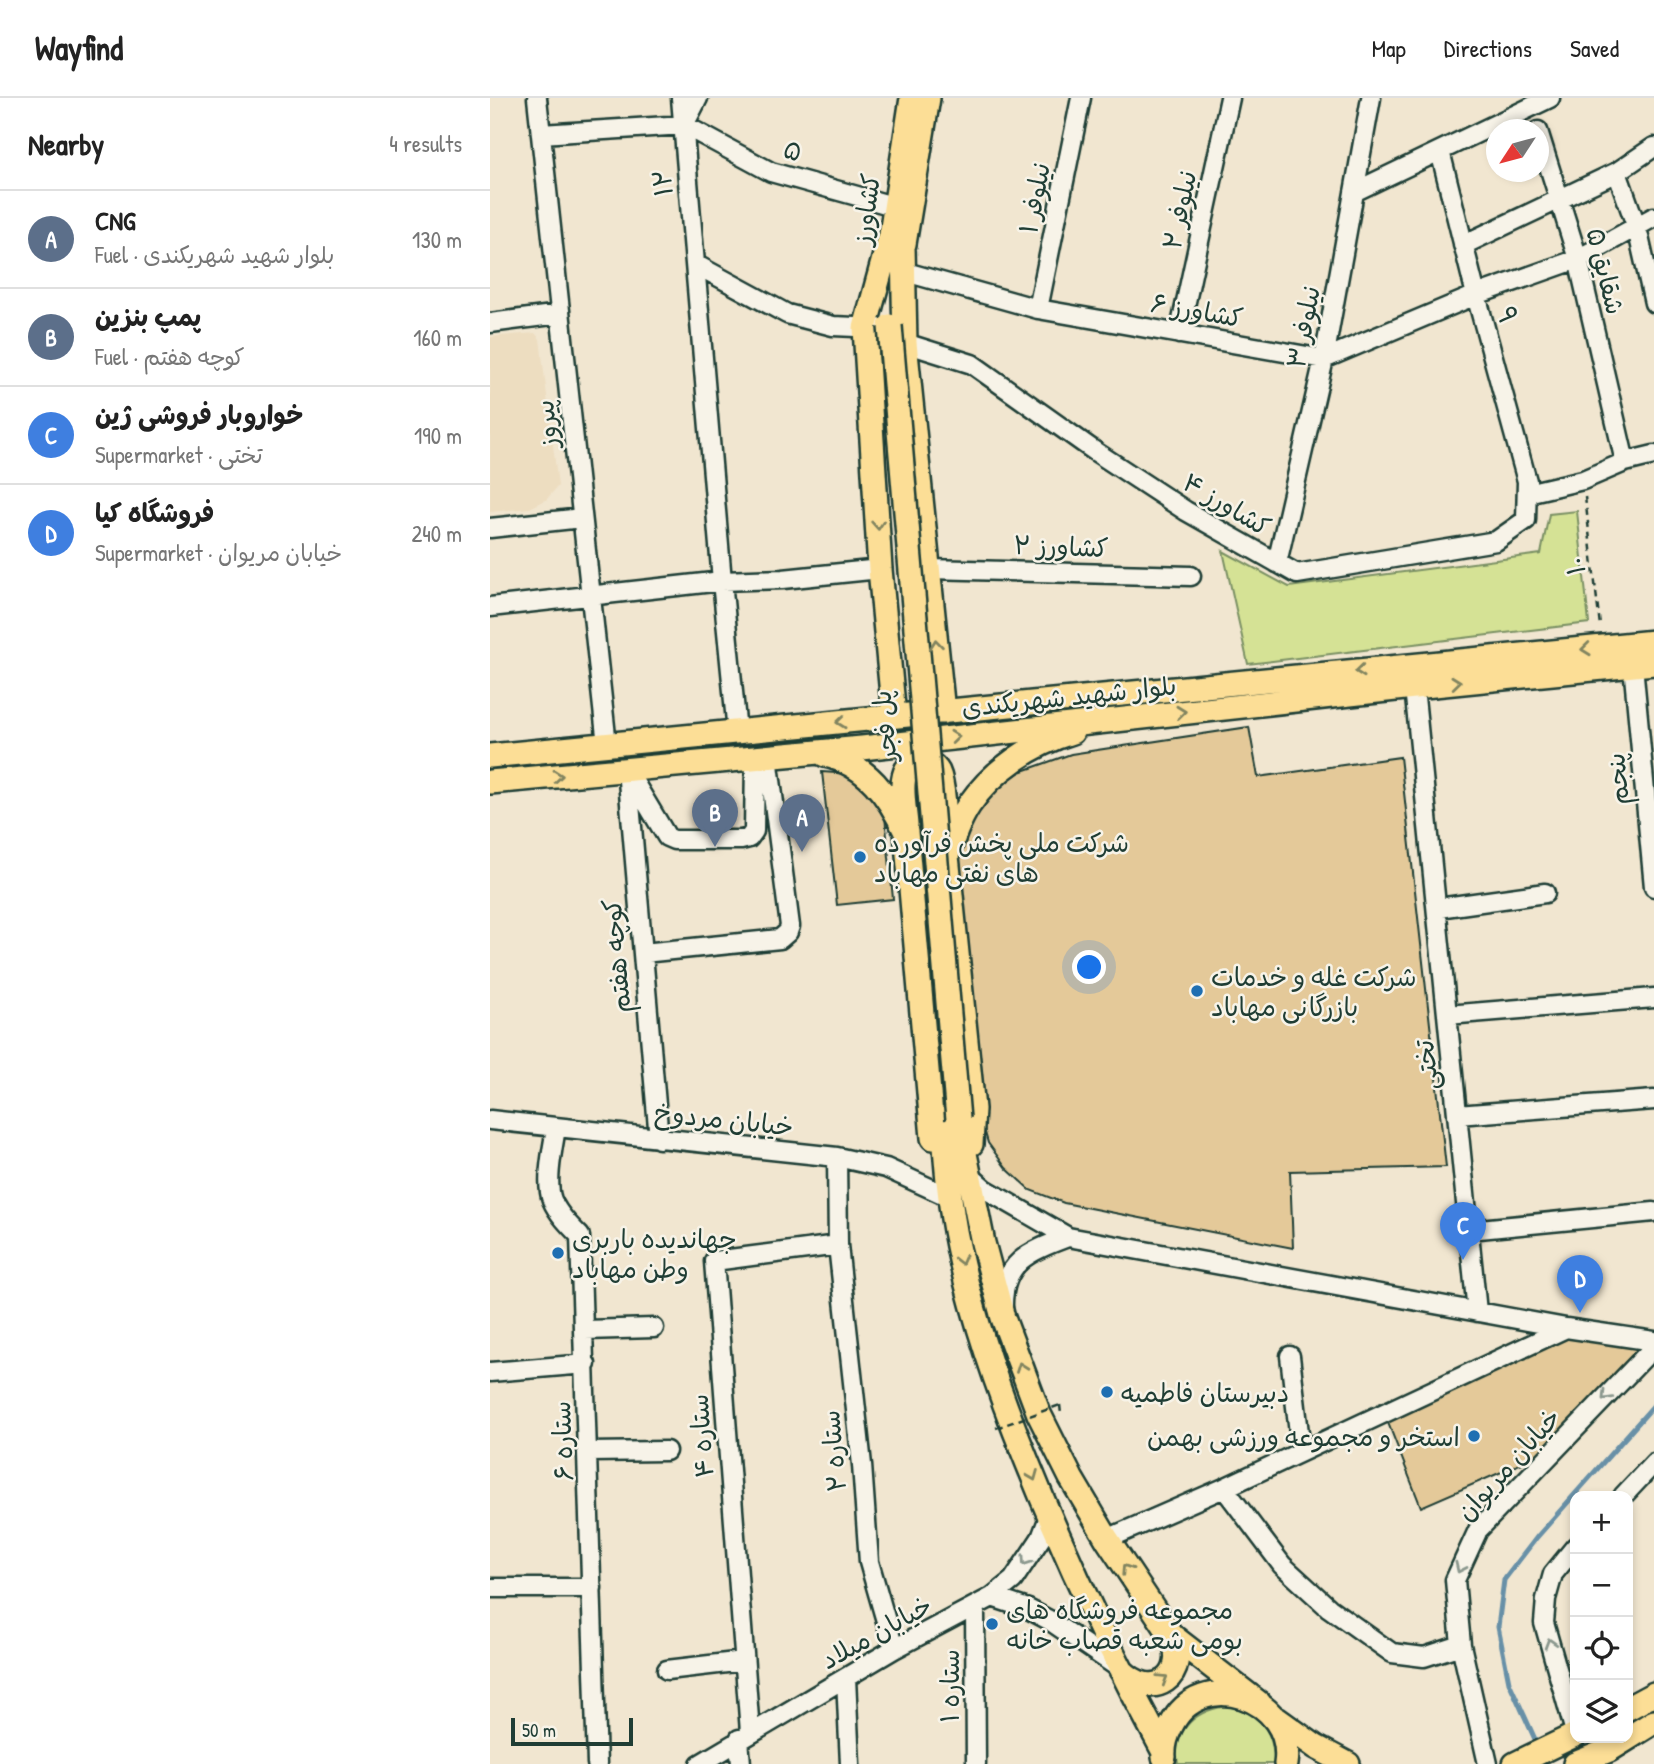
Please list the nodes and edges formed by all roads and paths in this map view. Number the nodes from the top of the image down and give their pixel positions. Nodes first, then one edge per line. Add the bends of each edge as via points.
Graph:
1 (537, 98) edge
2 (681, 98) edge
3 (698, 98) edge
4 (912, 98) edge
5 (928, 98) edge
6 (1081, 98) edge
7 (1230, 98) edge
8 (1371, 98) edge
9 (1550, 98) edge
10 (1519, 106) edge
11 (684, 125) junction
12 (541, 134) junction
13 (1654, 147) edge
14 (1440, 151) junction
15 (1549, 166) edge
16 (1617, 172) junction
17 (1354, 192) junction
18 (1560, 201) junction
19 (894, 206) junction
20 (1654, 217) edge
21 (1637, 228) junction
22 (896, 243) junction
23 (1463, 245) junction
24 (1578, 259) junction
25 (695, 264) junction
26 (902, 271) junction
27 (1476, 295) junction
28 (1654, 303) edge
29 (1038, 309) junction
30 (560, 314) junction
31 (490, 323) edge
32 (884, 331) junction
33 (1179, 334) junction
34 (1324, 359) junction
35 (1654, 455) edge
36 (1625, 462) junction
37 (1583, 480) junction
38 (1527, 493) junction
39 (582, 518) junction
40 (490, 528) edge
41 (1277, 563) junction
42 (880, 569) junction
43 (929, 569) junction
44 (1191, 576) dead end
45 (722, 581) junction
46 (591, 596) junction
47 (490, 607) edge
48 (1654, 642) edge
49 (1602, 647) junction
50 (1644, 664) edge
51 (1414, 687) junction
52 (943, 712) junction
53 (894, 716) junction
54 (1116, 719) junction
55 (737, 732) junction
56 (607, 745) junction
57 (812, 752) junction
58 (490, 756) edge
59 (762, 757) junction
60 (627, 769) junction
61 (490, 782) edge
62 (906, 832) junction
63 (947, 856) junction
64 (1654, 887) edge
65 (1545, 893) dead end
66 (1438, 908) junction
67 (642, 953) junction
68 (1654, 998) edge
69 (1447, 1015) junction
70 (1654, 1100) edge
71 (1457, 1115) junction
72 (950, 1119) junction
73 (490, 1120) edge
74 (556, 1128) junction
75 (659, 1139) junction
76 (837, 1157) junction
77 (968, 1175) junction
78 (947, 1196) junction
79 (1654, 1212) edge
80 (955, 1228) junction
81 (1469, 1230) junction
82 (1068, 1237) junction
83 (838, 1245) junction
84 (1477, 1312) junction
85 (1003, 1318) junction
86 (654, 1328) dead end
87 (1566, 1328) junction
88 (584, 1330) junction
89 (1654, 1340) edge
90 (1654, 1347) edge
91 (1290, 1356) dead end
92 (586, 1364) junction
93 (490, 1372) edge
94 (1060, 1405) dead end
95 (996, 1428) dead end
96 (1301, 1450) junction
97 (666, 1451) dead end
98 (589, 1452) junction
99 (1654, 1463) edge
100 (1224, 1488) junction
101 (1628, 1491) edge
102 (1049, 1517) junction
103 (1107, 1539) junction
104 (1570, 1553) edge
105 (490, 1588) edge
106 (592, 1588) junction
107 (992, 1597) junction
108 (975, 1608) junction
109 (1171, 1634) junction
110 (1461, 1645) junction
111 (894, 1648) junction
112 (744, 1661) junction
113 (1119, 1668) junction
114 (667, 1670) dead end
115 (846, 1678) junction
116 (1570, 1689) edge
117 (1654, 1695) edge
118 (1633, 1706) edge
119 (1264, 1708) junction
120 (1654, 1722) edge
121 (744, 1736) junction
122 (1570, 1736) edge
123 (1611, 1757) edge
124 (1164, 1758) edge
125 (1336, 1763) edge
126 (597, 1764) edge
127 (700, 1764) edge
128 (741, 1764) edge
129 (850, 1764) edge
130 (976, 1764) edge
131 (1286, 1764) edge
132 (1488, 1764) edge
133 (1514, 1764) edge
134 (1575, 1764) edge

1 - 12 street, پیروز
2 - 11 street, ۱۲
3 - 11 street
4 - 19 main road, کشاورز
5 - 22 main road
6 - 29 street, نیلوفر ۱
7 - 33 street, نیلوفر ۲
8 - 17 street, نیلوفر ۳
9 - 10 street
10 - 14 street
11 - 12 street
11 - 19 street, ۵ via 771,172
11 - 25 street, ۱۲
12 - 30 street, پیروز
13 - 16 street
14 - 17 street
14 - 23 street, ۹
15 - 18 street, شقایق ۵
16 - 18 street
16 - 21 street
17 - 34 street, نیلوفر ۳
18 - 23 street
18 - 24 street, شقایق ۵
19 - 22 main road, کشاورز
20 - 21 street
21 - 24 street
21 - 28 street
22 - 26 main road
22 - 32 main road, کشاورز
23 - 27 street, ۹
24 - 27 street
24 - 36 street, شقایق ۵
25 - 32 street, کشاورز ۴ via 787,314 833,326
25 - 45 street, ۱۲
26 - 29 street, کشاورز ۶
26 - 32 main road
27 - 34 street
27 - 38 street, ۹
29 - 33 street, کشاورز ۶
30 - 31 street
30 - 39 street, پیروز
32 - 41 street, کشاورز ۴ via 972,364 1186,511
32 -> 42 main road
32 - 43 main road
32 - 72 main road, پل فجر
33 - 34 street, کشاورز ۶
34 - 41 street, نیلوفر ۳
35 - 36 street
36 - 37 street
37 - 38 street
37 - 49 path, ۱۰
38 - 41 street, کشاورز ۴ via 1526,520 1496,541 1297,574
39 - 40 street
39 - 46 street, پیروز
42 - 45 street
42 - 53 main road
43 - 44 street, کشاورز ۲
52 -> 43 main road
45 - 46 street
45 - 55 street, ۱۲
46 - 47 street
46 - 56 street, پیروز
48 - 49 main road, بلوار شهید شهریکندی
49 -> 52 main road, بلوار شهید شهریکندی
51 -> 50 main road, بلوار شهید شهریکندی
50 - 64 street, پنجم
54 -> 51 main road, بلوار شهید شهریکندی
51 - 66 street, تختی
52 - 53 main road, بلوار شهید شهریکندی
53 -> 55 main road, بلوار شهید شهریکندی
57 -> 54 main road, بلوار شهید شهریکندی
54 - 63 main road via 1029,749 1002,770 969,805
55 - 56 main road, بلوار شهید شهریکندی
56 - 58 main road, بلوار شهید شهریکندی
57 - 59 main road, بلوار شهید شهریکندی
57 - 62 main road via 857,766 893,805
59 - 60 main road, بلوار شهید شهریکندی
59 - 60 street via 754,831 741,840 674,840 667,836
59 - 67 street via 788,932 780,939
61 -> 60 main road, بلوار شهید شهریکندی
60 - 67 street, کوچه هفتم
62 - 63 main road via 904,774 911,765 928,762 941,782
62 - 78 main road via 933,1147
63 - 77 main road via 973,1109
65 - 66 street
66 - 69 street, تختی
67 - 75 street, کوچه هفتم
68 - 69 street
69 - 71 street, تختی
70 - 71 street
71 - 81 street, تختی
72 - 77 main road
72 - 80 main road via 948,1187
73 - 74 street, خیابان مردوخ
74 - 75 street, خیابان مردوخ
74 - 88 street, ستاره ۶ via 552,1200 580,1236
75 - 76 street, خیابان مردوخ
76 - 78 street, خیابان مردوخ via 886,1168
76 - 83 street, ستاره ۲
77 - 82 street
77 - 85 main road
78 - 80 main road
79 - 81 street
80 -> 102 main road via 978,1326
81 - 84 street, تختی
82 - 84 street
82 - 85 street via 1021,1258 1002,1292
83 - 111 street, ستاره ۲ via 869,1562
83 - 112 street, ستاره ۴ via 714,1261
84 - 87 street
103 -> 85 main road via 1039,1415
86 - 88 street
87 - 89 street
87 - 96 street
88 - 92 street, ستاره ۶
90 -> 110 street, خیابان مریوان via 1478,1530 1455,1580
91 - 96 street
92 - 93 street
92 - 98 street, ستاره ۶
94 - 95 path, bridge
96 - 100 street
97 - 98 street
98 - 106 street, ستاره ۶
99 - 101 street
100 - 103 street
100 - 110 street via 1282,1566 1329,1608 1392,1653 1424,1657
102 -> 107 street, خیابان میلاد via 1013,1580
102 - 113 main road
109 -> 103 main road
116 -> 104 street via 1544,1623 1553,1574
105 - 106 street
106 - 126 street, ستاره ۶
107 - 108 street, خیابان میلاد
107 - 113 street via 1049,1620
108 - 111 street, خیابان میلاد
108 - 130 street, ستاره ۱
113 -> 109 main road via 1147,1686 1164,1681 1177,1664 1177,1646
109 - 119 main road
110 - 132 street, خیابان مریوان
111 - 115 street, خیابان میلاد
112 - 114 street
112 - 121 street, ستاره ۴
113 - 124 main road
115 - 121 street, خیابان میلاد
115 - 129 street
117 - 118 main road
119 - 124 main road via 1245,1696 1229,1693 1198,1699 1174,1721
119 - 125 main road
119 - 131 main road via 1285,1740
120 - 123 main road
121 - 127 street, خیابان میلاد
121 - 128 street, ستاره ۴
122 - 133 main road
123 - 134 main road

